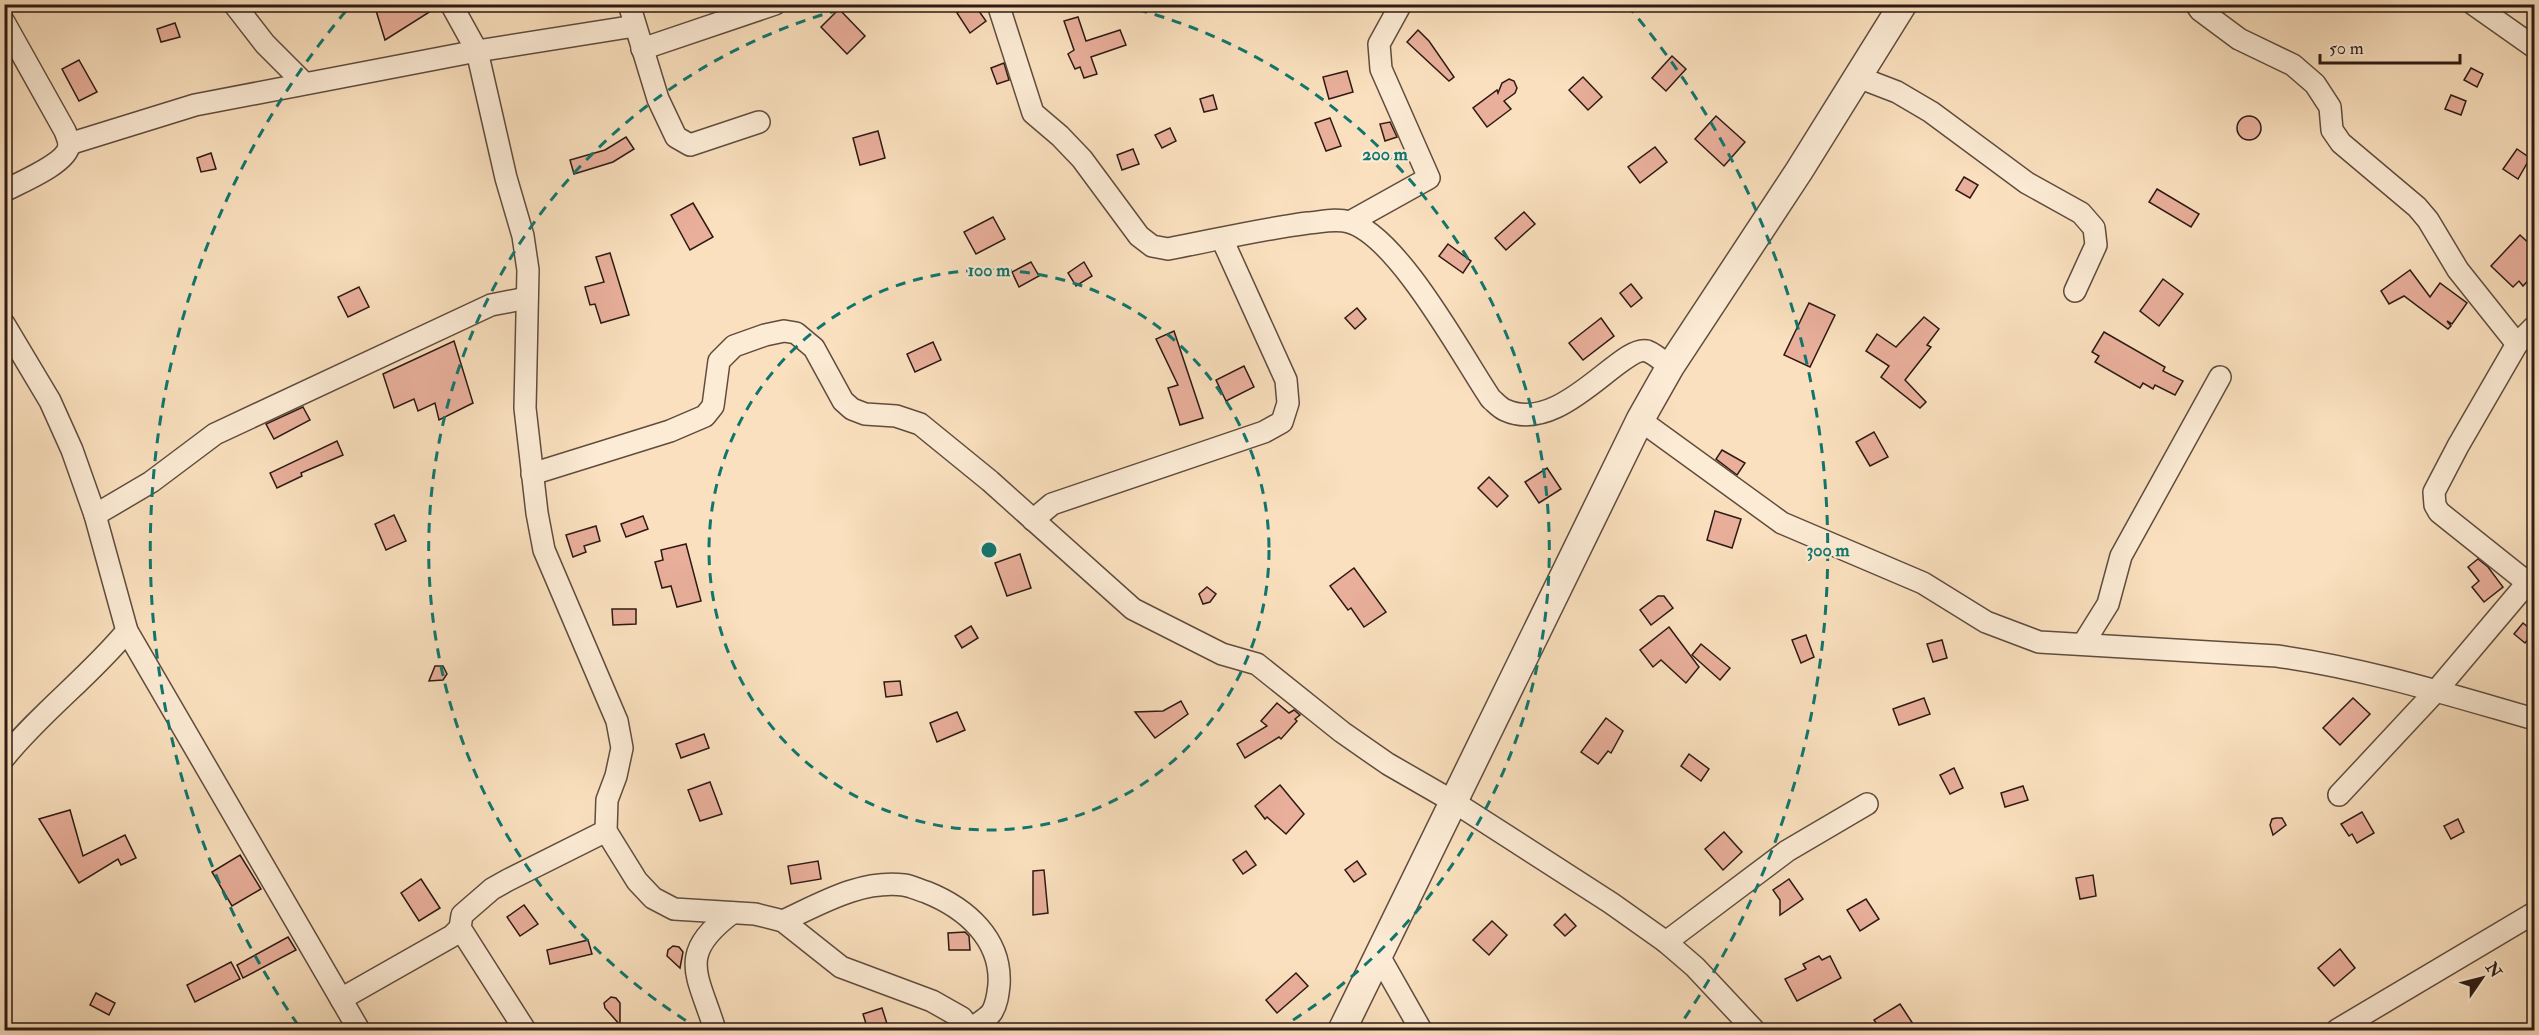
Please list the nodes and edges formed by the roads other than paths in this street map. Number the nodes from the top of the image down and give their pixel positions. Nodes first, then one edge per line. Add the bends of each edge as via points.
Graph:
1 (234, 4) edge
2 (451, 4) edge
3 (629, 4) edge
4 (775, 4) edge
5 (998, 4) edge
6 (1401, 4) edge
7 (1903, 4) edge
8 (2196, 4) edge
9 (2473, 4) edge
10 (4, 22) edge
11 (635, 26) junction
12 (2535, 47) edge
13 (642, 49) junction
14 (477, 51) junction
15 (1858, 77) junction
16 (304, 83) junction
17 (759, 122) dead end
18 (69, 144) junction
19 (4, 191) edge
20 (1350, 222) junction
21 (1222, 239) junction
22 (2075, 291) dead end
23 (527, 298) junction
24 (4, 324) edge
25 (2535, 327) edge
26 (2517, 344) junction
27 (1670, 367) junction
28 (2220, 377) dead end
29 (1640, 420) junction
30 (532, 474) junction
31 (95, 515) junction
32 (1033, 520) junction
33 (2532, 581) edge
34 (127, 631) junction
35 (2083, 644) junction
36 (2436, 691) junction
37 (2535, 719) edge
38 (4, 758) edge
39 (2339, 795) dead end
40 (1454, 802) junction
41 (1867, 804) dead end
42 (606, 831) junction
43 (732, 913) junction
44 (2535, 913) edge
45 (783, 921) junction
46 (460, 928) junction
47 (1666, 942) junction
48 (1379, 956) junction
49 (341, 999) junction
50 (359, 1030) edge
51 (525, 1030) edge
52 (716, 1030) edge
53 (971, 1030) edge
54 (1342, 1030) edge
55 (1421, 1030) edge
56 (1754, 1030) edge
57 (2337, 1030) edge

1 - 16 street via 265,44
2 - 14 street
3 - 11 street
4 - 13 street
5 - 21 street via 1033,113 1082,159 1139,236 1152,246 1168,249
6 - 20 street via 1379,44 1381,69 1429,178
7 - 15 street
8 - 26 street via 2239,39 2293,65 2315,84 2330,107 2332,130 2341,143 2428,220 2458,270
9 - 12 street
10 - 18 street
11 - 13 street
11 - 14 street
13 - 17 street via 658,99 676,137 683,143 690,145
14 - 16 street
14 - 23 street via 523,236
15 - 22 street via 1897,92 1930,112 2027,183 2081,213 2094,228 2096,245
15 - 27 street
16 - 18 street via 195,105
18 - 19 street via 54,164
20 - 21 street via 1333,220
20 - 27 street via 1386,249 1421,289 1491,399 1504,410 1535,414 1557,407 1636,352 1647,351
21 - 32 street via 1286,380 1288,404 1282,422 1264,432 1052,504
23 - 30 street via 525,408
23 - 31 street via 491,305 214,434 151,482
24 - 31 street via 50,401
25 - 26 street
26 - 33 street via 2434,492 2439,512
27 - 29 street
28 - 35 street via 2121,556 2108,604
29 - 35 street via 1782,523 1923,583 1986,622 2039,642
29 - 40 street
30 - 32 street via 670,431 705,416 713,406 719,361 734,346 784,331 796,333 814,348 852,409 920,424
30 - 42 street via 544,550 622,748 606,800
31 - 34 street
32 - 40 street via 1133,609 1222,654 1257,664 1341,732
33 - 36 street
34 - 38 street
34 - 49 street
35 - 36 street via 2310,660
36 - 37 street
36 - 39 street
40 - 47 street
40 - 48 street
41 - 47 street via 1787,851
42 - 43 street via 637,881 653,898 674,909
42 - 46 street via 492,889 462,915
43 - 45 street
43 - 52 street via 707,935 695,957
44 - 57 street
45 - 53 street via 841,968 932,1001 962,1018
45 - 53 street via 875,884 906,885 945,900 971,917 988,940 1000,969 992,1012
46 - 49 street
46 - 51 street
47 - 56 street
48 - 54 street
48 - 55 street
49 - 50 street

